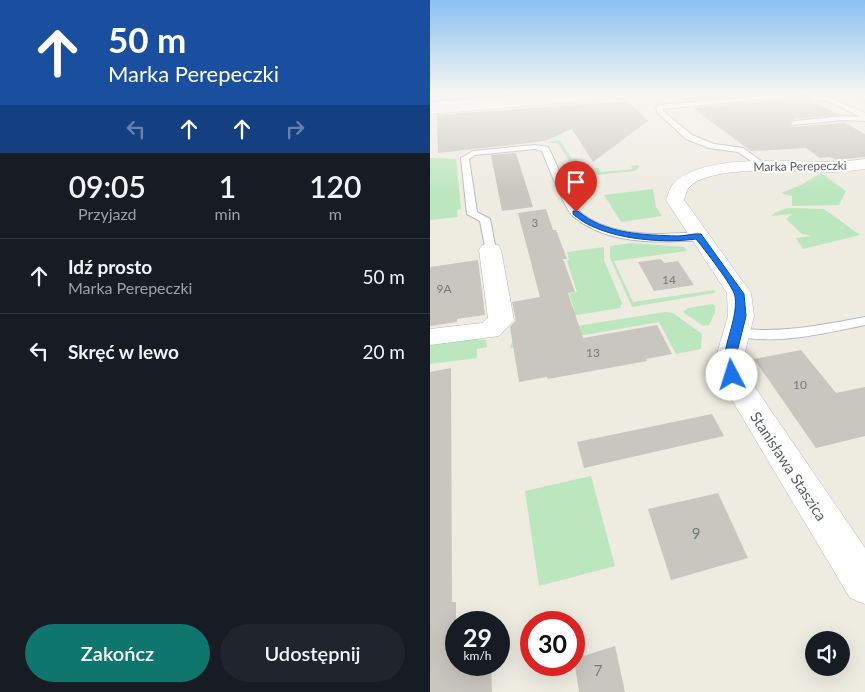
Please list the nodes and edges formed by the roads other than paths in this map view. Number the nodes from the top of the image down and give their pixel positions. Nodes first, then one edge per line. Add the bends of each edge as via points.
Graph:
1 (678, 127) edge
2 (865, 164) edge
3 (761, 165) junction
4 (698, 236) junction
5 (490, 250) joint
6 (717, 262) joint
7 (865, 321) edge
8 (736, 332) junction
9 (430, 337) edge
10 (865, 584) edge

1 - 3 lane via 689,137 712,146 740,150
2 - 3 street, Marka Perepeczki via 832,167
3 - 4 street, Marka Perepeczki via 703,173 681,183 675,192 675,200
4 - 5 lane via 674,238 600,229 576,212 545,149 535,147 473,153 464,158 472,214 485,218
4 - 6 street, Marka Perepeczki
5 - 9 street via 501,320 490,330
6 - 8 street, Stanisława Staszica via 740,294 741,316
7 - 8 lane via 796,333 755,335
8 - 10 street, Stanisława Staszica via 729,360 732,375

